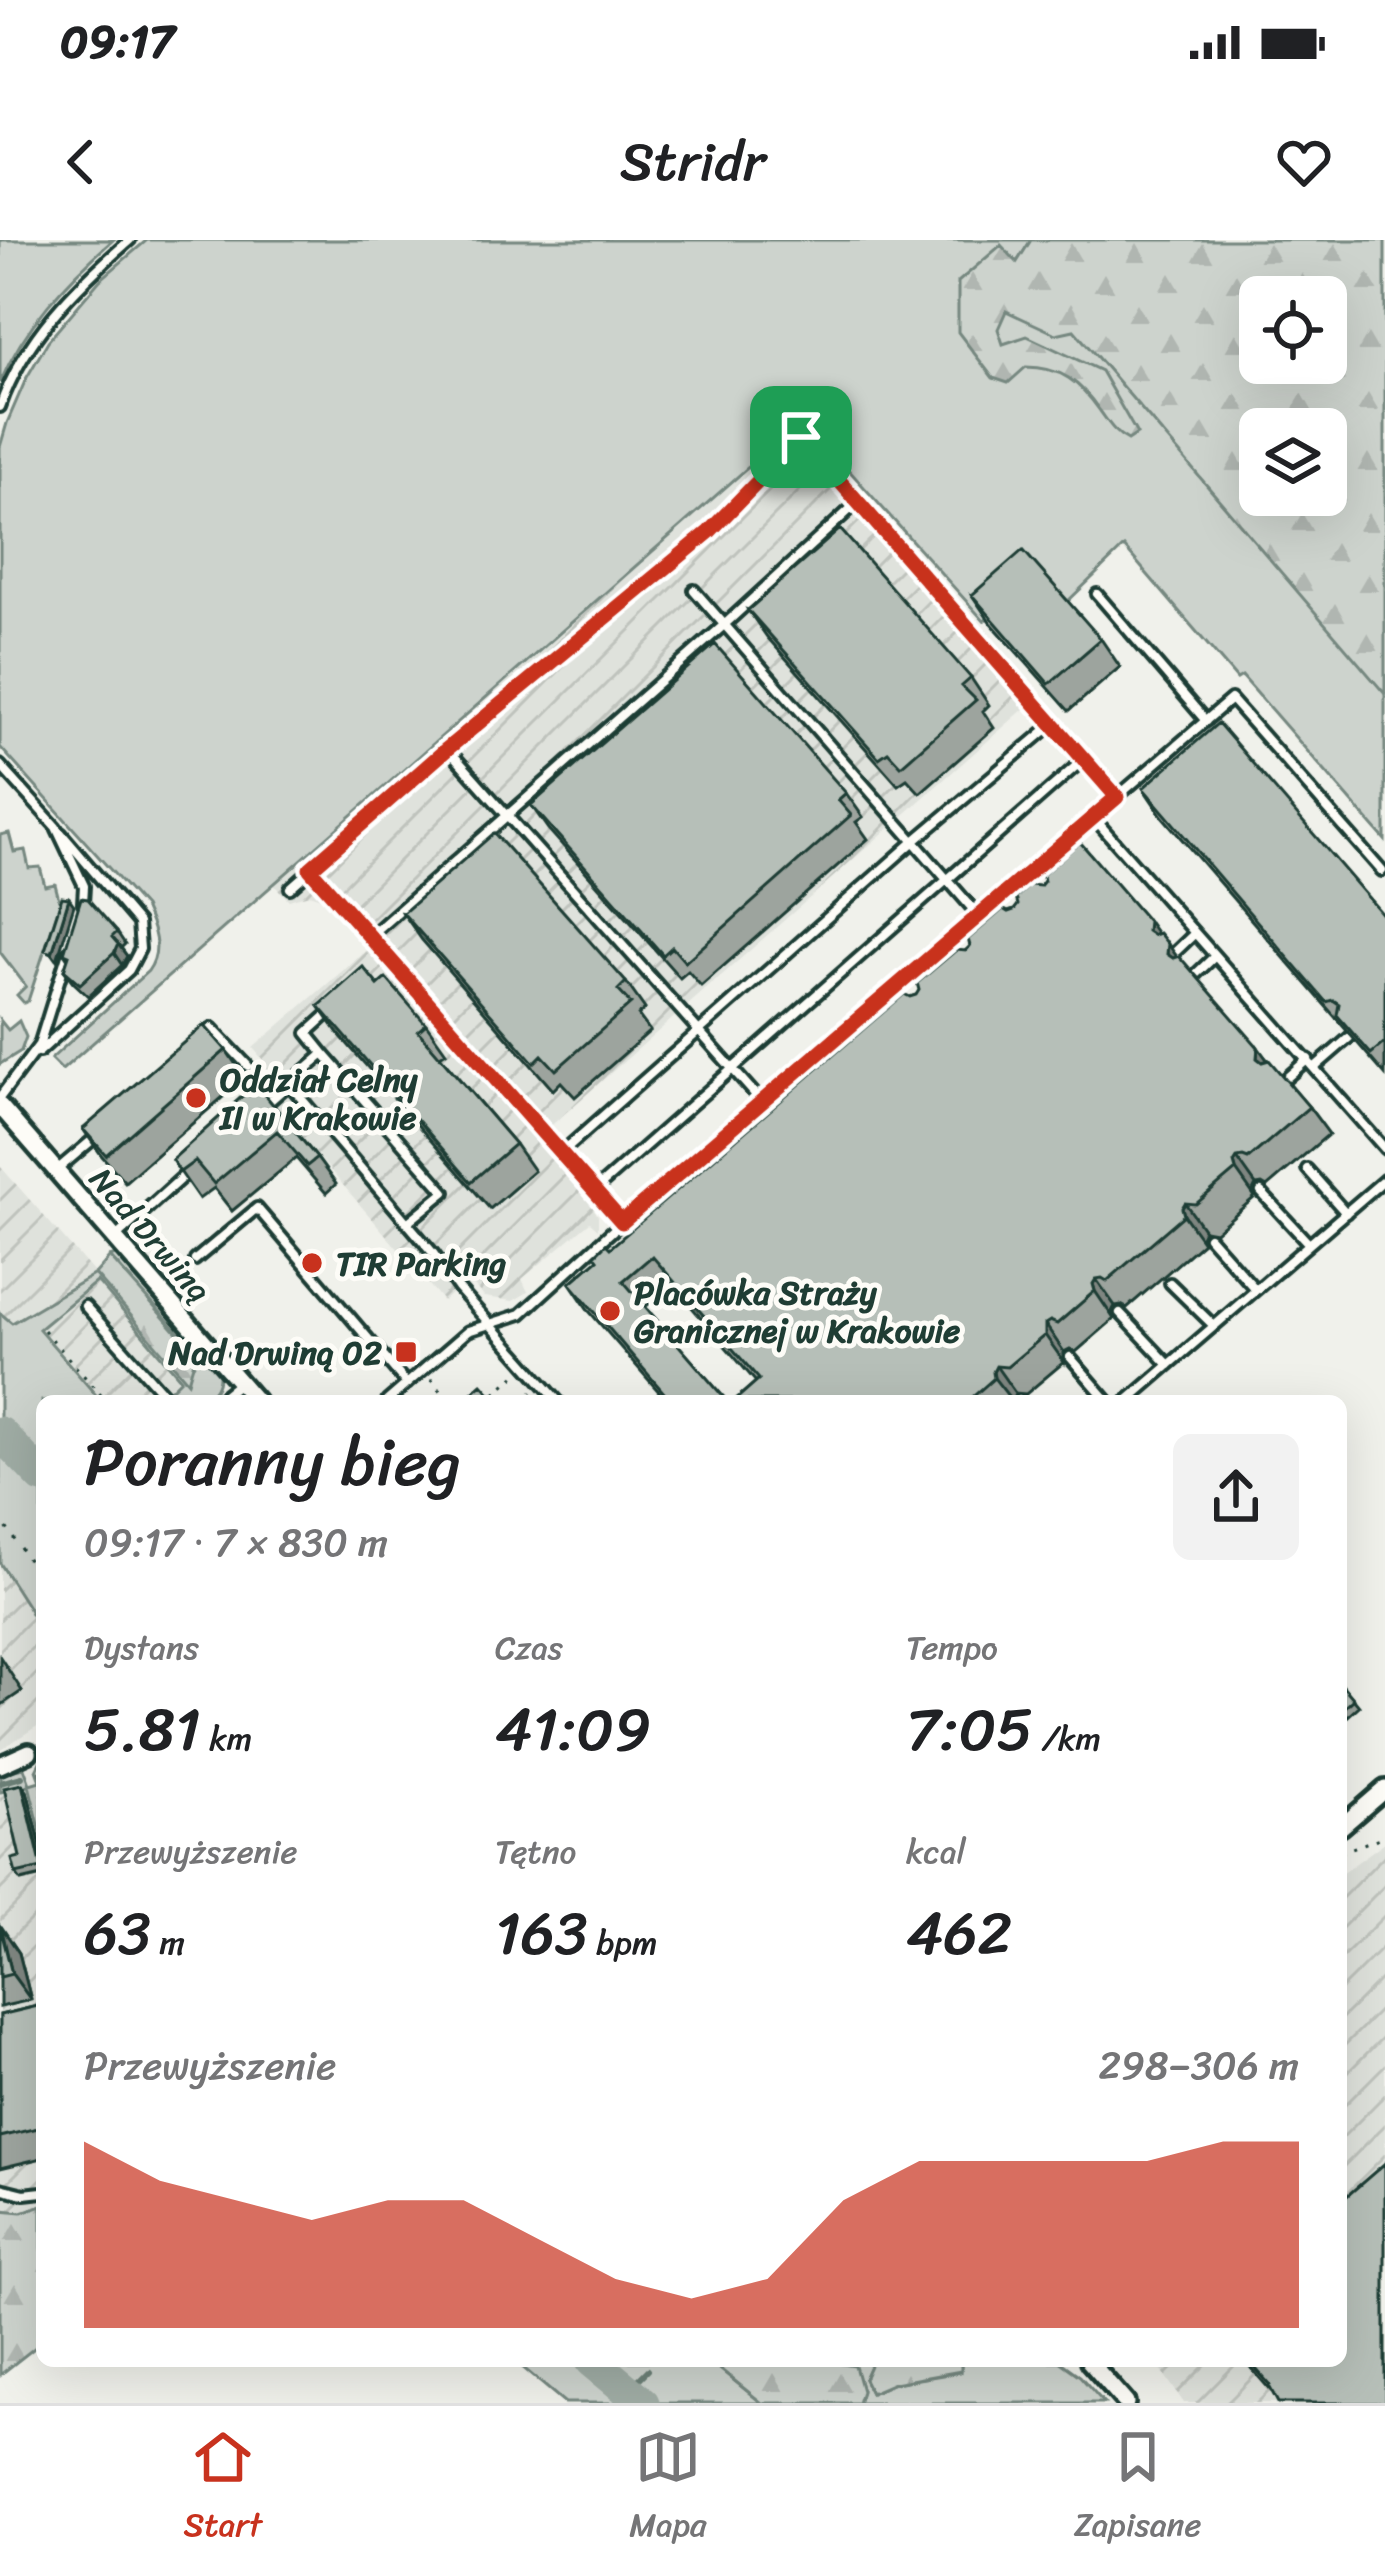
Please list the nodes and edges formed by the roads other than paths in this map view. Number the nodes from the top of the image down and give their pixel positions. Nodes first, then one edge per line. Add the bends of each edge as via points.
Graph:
1 (130, 240) edge
2 (0, 407) edge
3 (858, 502) junction
4 (694, 590) dead end
5 (1096, 594) dead end
6 (724, 625) junction
7 (1206, 721) junction
8 (1053, 724) junction
9 (447, 749) junction
10 (1084, 759) junction
11 (0, 765) edge
12 (1117, 797) junction
13 (506, 815) junction
14 (1093, 818) junction
15 (56, 827) junction
16 (913, 842) junction
17 (310, 869) junction
18 (1382, 871) edge
19 (1026, 875) junction
20 (947, 880) junction
21 (290, 887) dead end
22 (1041, 891) edge
23 (1000, 898) junction
24 (1014, 914) edge
25 (979, 916) junction
26 (78, 920) edge
27 (1195, 933) junction
28 (370, 937) junction
29 (952, 939) junction
30 (72, 940) edge
31 (1173, 954) edge
32 (966, 956) edge
33 (1215, 956) junction
34 (1192, 977) edge
35 (338, 1005) edge
36 (698, 1031) junction
37 (1351, 1036) edge
38 (196, 1043) edge
39 (324, 1054) junction
40 (1311, 1064) junction
41 (248, 1066) dead end
42 (22, 1067) junction
43 (732, 1069) junction
44 (1283, 1081) edge
45 (289, 1084) junction
46 (0, 1097) edge
47 (761, 1102) junction
48 (0, 1106) edge
49 (261, 1108) edge
50 (101, 1132) edge
51 (1385, 1149) edge
52 (561, 1153) junction
53 (193, 1168) edge
54 (1306, 1169) dead end
55 (57, 1170) junction
56 (1385, 1180) edge
57 (594, 1190) junction
58 (1261, 1192) dead end
59 (1346, 1213) junction
60 (622, 1222) junction
61 (407, 1223) junction
62 (1209, 1237) dead end
63 (115, 1238) junction
64 (1309, 1244) junction
65 (195, 1260) dead end
66 (1170, 1283) dead end
67 (1256, 1290) junction
68 (85, 1306) dead end
69 (1120, 1313) dead end
70 (489, 1323) junction
71 (1214, 1326) junction
72 (1070, 1357) dead end
73 (1169, 1365) junction
74 (239, 1382) junction
75 (407, 1384) junction
76 (165, 1395) edge
77 (224, 1395) edge
78 (251, 1395) edge
79 (394, 1395) edge
80 (554, 1395) edge
81 (1103, 1395) edge
82 (1134, 1395) edge
83 (29, 1752) dead end
84 (0, 1765) edge
85 (1385, 1789) edge
86 (1347, 1822) edge
87 (0, 2188) edge
88 (36, 2193) edge
89 (1095, 2367) edge
90 (1126, 2403) edge

1 - 2 lane via 59,308
3 - 6 lane
3 - 8 lane
3 - 9 lane via 801,437 709,532
4 - 6 lane
5 - 7 lane
6 - 13 lane
6 - 16 lane
7 - 12 lane
7 - 18 lane via 1231,699
8 - 10 lane
8 - 16 lane
9 - 13 lane
9 - 17 lane
10 - 12 lane
10 - 20 lane
11 - 15 lane
12 - 14 lane
13 - 28 lane
13 - 36 lane
14 - 19 lane
14 - 27 lane
15 - 26 lane via 84,886
15 - 42 lane via 139,923 140,949 129,970
16 - 20 lane
16 - 36 lane
17 - 21 lane
17 - 28 lane
19 - 22 lane
19 - 23 lane
20 - 25 lane
20 - 43 lane
23 - 24 lane
23 - 25 lane
25 - 29 lane
27 - 31 lane
27 - 33 lane
28 - 52 lane
29 - 32 lane
29 - 47 lane
30 - 42 lane via 39,1045
33 - 34 lane
33 - 40 lane
35 - 39 lane via 307,1033
36 - 43 lane
36 - 52 lane
37 - 40 lane
38 - 41 lane via 212,1028
39 - 45 lane
39 - 61 lane via 445,1192
40 - 44 lane
40 - 51 lane
42 - 46 lane
43 - 47 lane
43 - 57 lane
45 - 49 lane
45 - 61 lane
47 - 60 lane
48 - 55 street, Nad Drwiną
50 - 55 lane
52 - 57 lane
53 - 63 lane
54 - 59 lane
55 - 63 street, Nad Drwiną
56 - 59 lane
57 - 60 lane
58 - 64 lane
59 - 64 lane
60 - 70 lane via 521,1314
61 - 70 lane
62 - 67 lane
63 - 74 street, Nad Drwiną
64 - 67 lane
65 - 75 lane via 257,1208
66 - 71 lane
67 - 71 lane
68 - 76 lane
69 - 73 lane
70 - 75 lane via 468,1331
70 - 80 lane
71 - 73 lane
72 - 81 lane
73 - 82 lane
74 - 77 lane
74 - 78 street, Nad Drwiną
75 - 79 lane
83 - 84 street
85 - 86 street
87 - 88 lane
89 - 90 street

